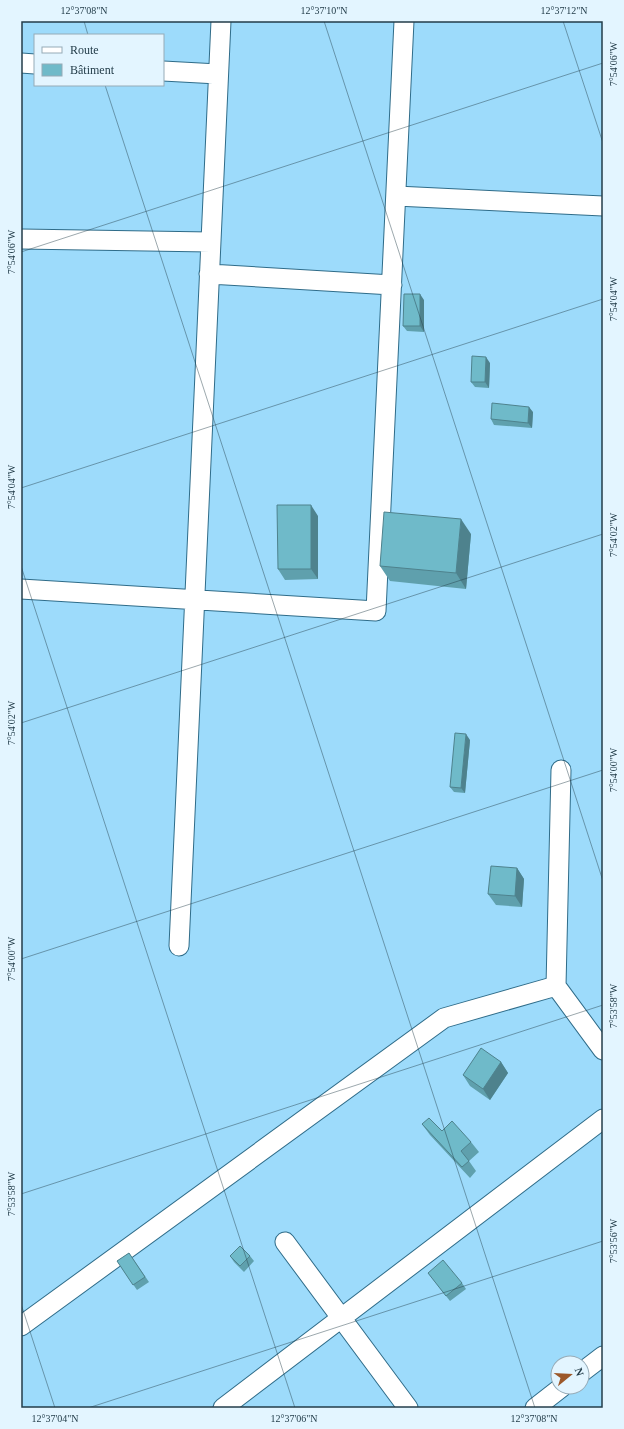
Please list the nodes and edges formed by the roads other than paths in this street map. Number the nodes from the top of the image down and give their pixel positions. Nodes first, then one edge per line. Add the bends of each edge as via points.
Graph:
1 (221, 21) edge
2 (404, 21) edge
3 (21, 63) edge
4 (34, 64) edge
5 (164, 71) edge
6 (218, 74) junction
7 (396, 196) junction
8 (603, 206) edge
9 (21, 239) edge
10 (210, 242) junction
11 (209, 274) junction
12 (392, 285) junction
13 (21, 589) edge
14 (195, 600) junction
15 (561, 770) dead end
16 (179, 946) dead end
17 (556, 986) junction
18 (603, 1050) edge
19 (603, 1119) edge
20 (285, 1242) dead end
21 (341, 1318) junction
22 (21, 1326) edge
23 (603, 1356) edge
24 (590, 1366) edge
25 (551, 1395) edge
26 (223, 1408) edge
27 (408, 1408) edge
28 (534, 1408) edge

1 - 6 street
2 - 7 street
3 - 4 street
5 - 6 street
6 - 10 street
7 - 8 street
7 - 12 street
9 - 10 street
10 - 11 street
11 - 12 street
11 - 14 street
12 - 14 street via 376,611
13 - 14 street
14 - 16 street
15 - 17 street
17 - 18 street
17 - 22 street via 444,1018
19 - 21 street
20 - 21 street
21 - 26 street
21 - 27 street
23 - 24 street
25 - 28 street

